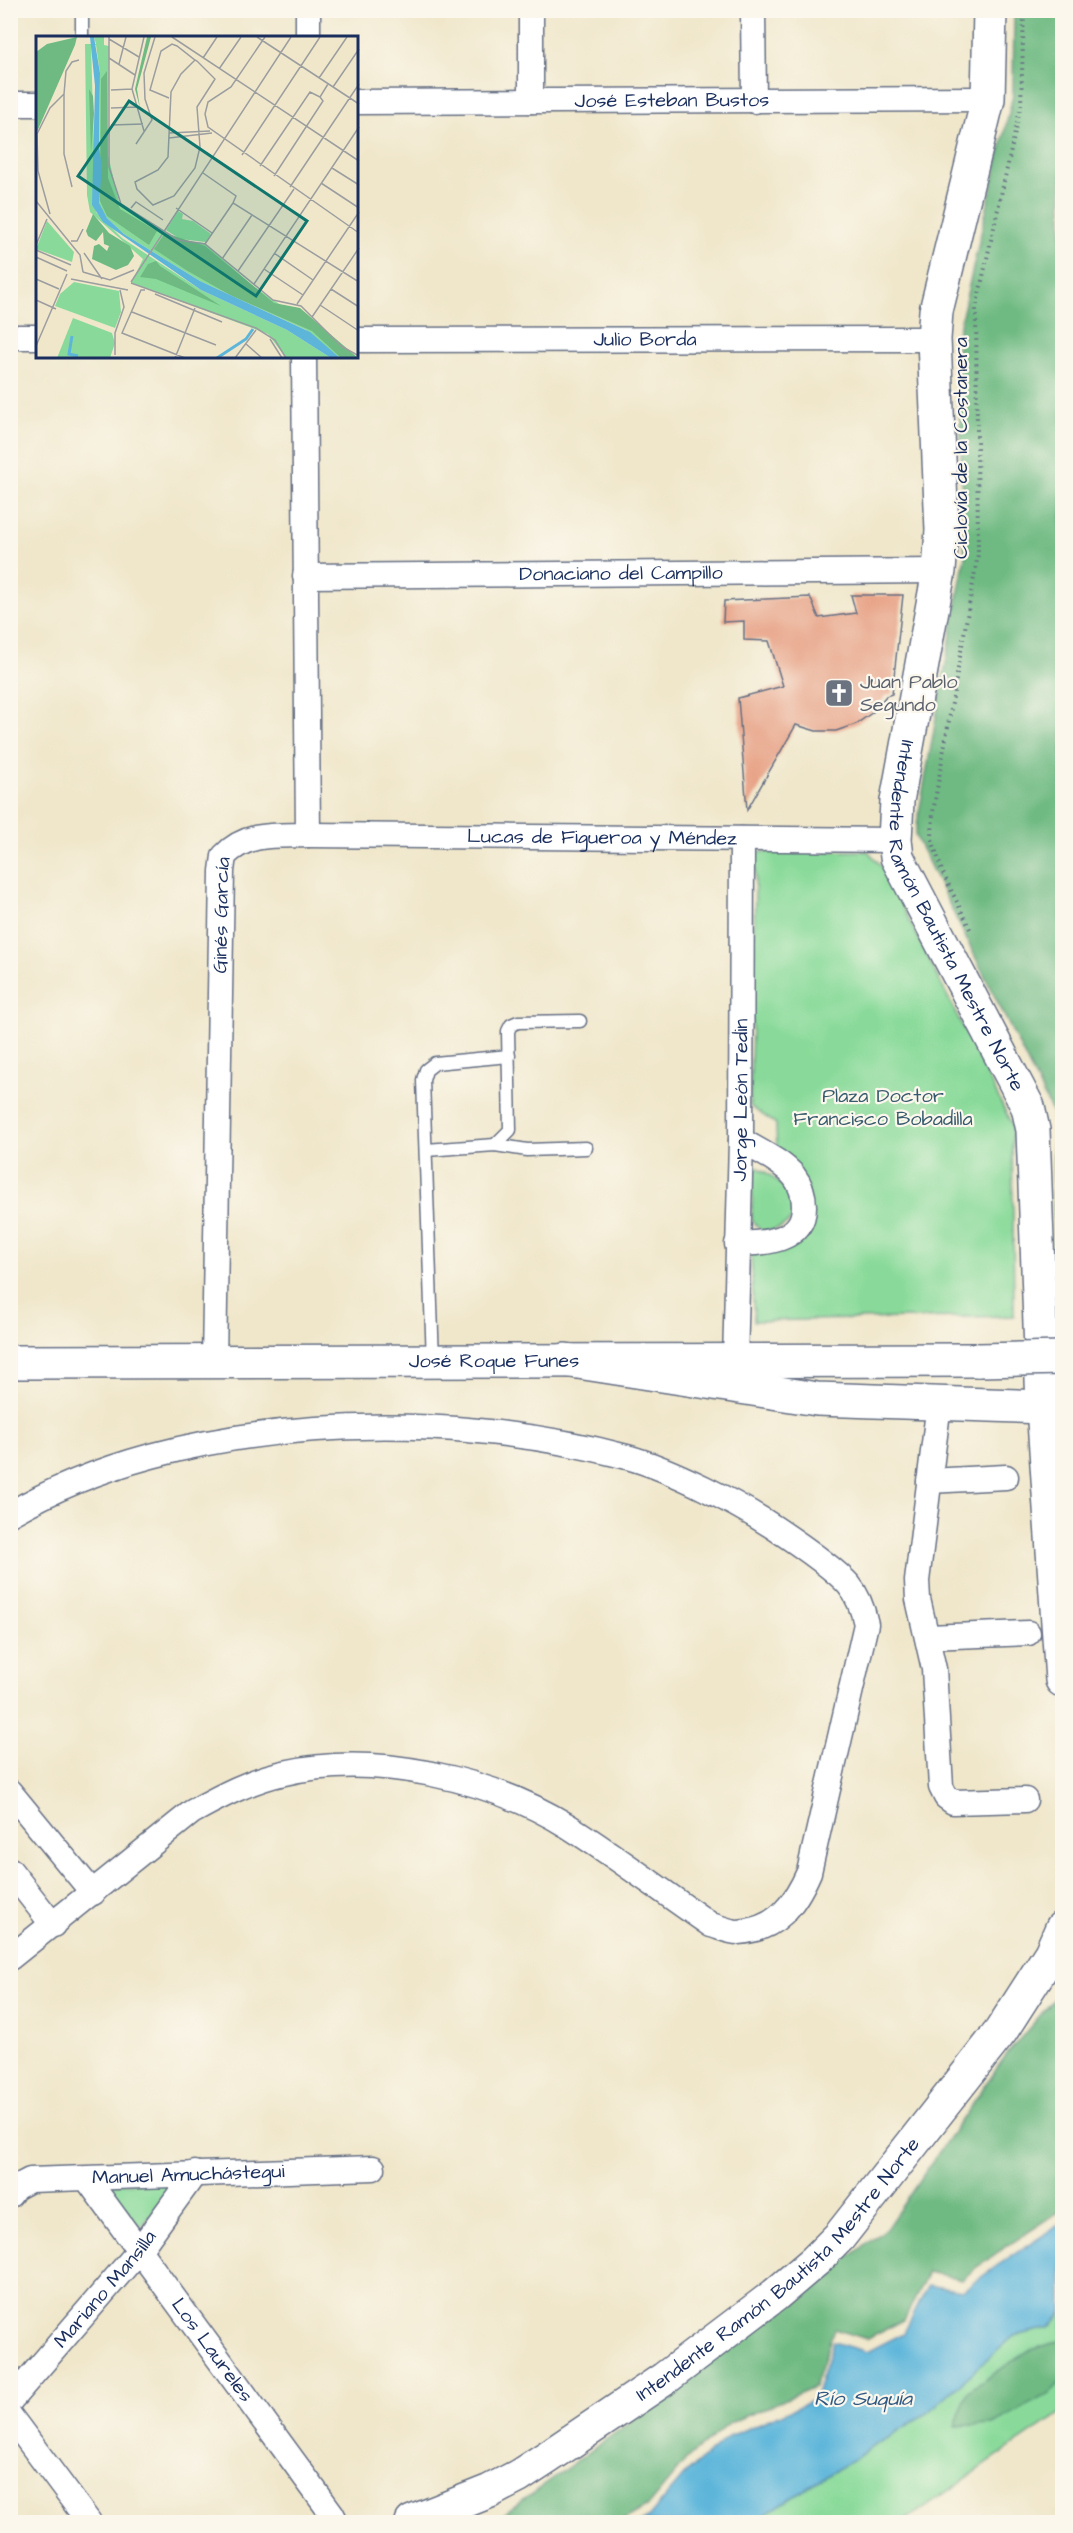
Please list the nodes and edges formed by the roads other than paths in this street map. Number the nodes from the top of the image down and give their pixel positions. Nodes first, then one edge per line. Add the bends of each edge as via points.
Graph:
1 (82, 10) edge
2 (308, 10) edge
3 (531, 10) edge
4 (753, 10) edge
5 (990, 10) edge
6 (82, 36) edge
7 (308, 36) edge
8 (988, 99) junction
9 (531, 101) junction
10 (754, 101) junction
11 (358, 102) edge
12 (10, 104) edge
13 (36, 104) edge
14 (10, 337) edge
15 (36, 337) edge
16 (934, 339) junction
17 (358, 340) edge
18 (304, 358) edge
19 (939, 571) junction
20 (305, 576) junction
21 (308, 835) junction
22 (742, 839) junction
23 (895, 840) junction
24 (580, 1021) dead end
25 (509, 1056) junction
26 (741, 1140) junction
27 (495, 1145) junction
28 (586, 1148) dead end
29 (426, 1150) junction
30 (737, 1244) junction
31 (1062, 1358) edge
32 (565, 1360) junction
33 (735, 1361) junction
34 (10, 1362) edge
35 (433, 1362) junction
36 (214, 1363) junction
37 (939, 1403) junction
38 (1043, 1407) junction
39 (1006, 1477) dead end
40 (929, 1481) junction
41 (10, 1514) edge
42 (1028, 1633) dead end
43 (928, 1637) junction
44 (1062, 1680) edge
45 (10, 1792) edge
46 (1025, 1800) dead end
47 (10, 1870) edge
48 (93, 1893) junction
49 (53, 1925) junction
50 (1062, 1928) edge
51 (10, 1958) edge
52 (373, 2168) dead end
53 (195, 2173) junction
54 (87, 2179) junction
55 (10, 2195) edge
56 (138, 2252) junction
57 (10, 2401) edge
58 (10, 2416) edge
59 (89, 2523) edge
60 (336, 2523) edge
61 (412, 2523) edge

1 - 6 lane
2 - 7 street
3 - 9 street
4 - 10 street
5 - 8 main road, Intendente Ramón Bautista Mestre Norte
8 - 10 street, José Esteban Bustos
8 - 16 main road, Intendente Ramón Bautista Mestre Norte via 936,311
9 - 10 street, José Esteban Bustos
9 - 11 street, José Esteban Bustos
12 - 13 street
14 - 15 street
16 - 17 street, Julio Borda
16 - 19 main road, Intendente Ramón Bautista Mestre Norte via 942,530
18 - 20 street
19 - 20 street, Donaciano del Campillo
19 - 23 main road, Intendente Ramón Bautista Mestre Norte via 897,801
20 - 21 street
21 - 22 street, Lucas de Figueroa y Méndez
21 - 36 street, Ginés García via 243,840 224,856
22 - 23 street, Lucas de Figueroa y Méndez
22 - 26 street, Jorge León Tedin
23 - 38 main road, Intendente Ramón Bautista Mestre Norte via 897,857 1028,1107 1033,1140
24 - 25 lane via 511,1025
25 - 27 lane via 510,1130
25 - 29 lane via 435,1063 426,1070
26 - 30 street, Jorge León Tedin
26 - 30 street via 794,1177 801,1189 804,1214 800,1225 779,1240
27 - 28 lane via 527,1150
27 - 29 lane
29 - 35 lane
30 - 33 street, Jorge León Tedin
31 - 33 main road, José Roque Funes, bridge
32 - 33 main road, José Roque Funes
32 - 35 main road, José Roque Funes
32 - 37 main road via 817,1399
34 - 36 main road, José Roque Funes
35 - 36 main road, José Roque Funes
37 - 38 main road
37 - 40 street
38 - 44 main road, Intendente Ramón Bautista Mestre Norte
39 - 40 street
40 - 43 street via 916,1581
41 - 48 street via 86,1477 163,1451 216,1440 309,1430 390,1427 509,1435 630,1458 752,1513 798,1543 849,1585 862,1606 866,1624 809,1872 790,1908 752,1929 736,1932 711,1925 568,1826 529,1806 421,1770 367,1766 284,1773 223,1795 192,1812
42 - 43 street
43 - 46 street via 934,1669 941,1787 946,1797 953,1802
45 - 48 street
47 - 49 street
48 - 49 street
49 - 51 street
50 - 61 main road, Intendente Ramón Bautista Mestre Norte via 1051,1953 1001,2031 840,2236 815,2261 664,2379 519,2476
52 - 53 street, Manuel Amuchástegui
53 - 54 street, Manuel Amuchástegui
53 - 56 street, Mariano Mansilla
54 - 55 street, Manuel Amuchástegui via 30,2180
54 - 56 street, Los Laureles
56 - 57 street, Mariano Mansilla
56 - 60 street, Los Laureles
58 - 59 street

